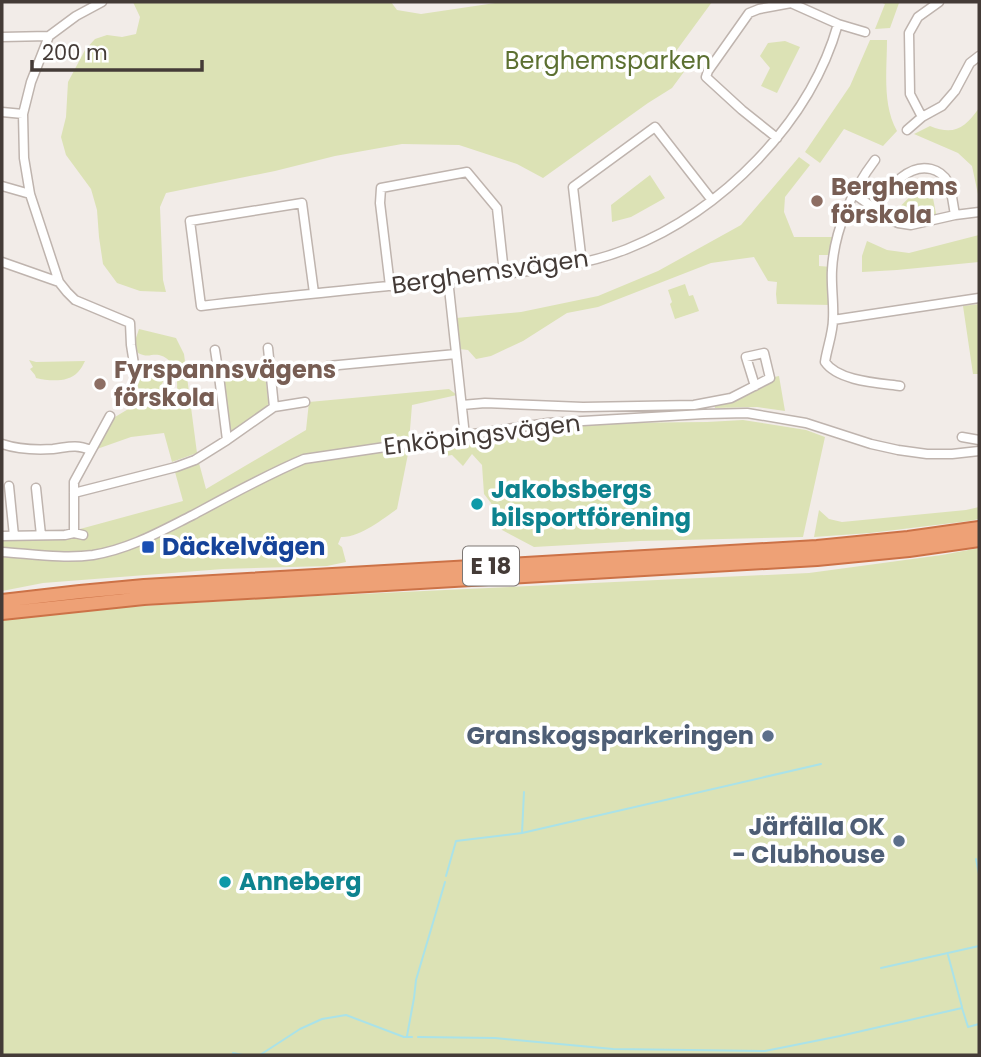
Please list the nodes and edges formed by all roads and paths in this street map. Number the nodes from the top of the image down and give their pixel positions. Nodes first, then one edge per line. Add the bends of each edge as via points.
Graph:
1 (102, 2) edge
2 (939, 2) edge
3 (790, 3) edge
4 (838, 24) junction
5 (864, 32) dead end
6 (49, 36) junction
7 (2, 37) edge
8 (979, 56) edge
9 (2, 112) edge
10 (23, 114) junction
11 (922, 117) junction
12 (907, 131) dead end
13 (777, 138) junction
14 (875, 160) dead end
15 (2, 186) edge
16 (30, 194) junction
17 (855, 194) junction
18 (711, 199) junction
19 (875, 208) junction
20 (979, 212) edge
21 (955, 215) junction
22 (582, 262) junction
23 (2, 264) edge
24 (504, 273) junction
25 (448, 279) junction
26 (59, 282) junction
27 (390, 286) junction
28 (314, 293) junction
29 (979, 298) edge
30 (833, 320) junction
31 (268, 348) dead end
32 (215, 350) dead end
33 (456, 354) junction
34 (134, 364) dead end
35 (328, 366) dead end
36 (270, 369) junction
37 (219, 376) junction
38 (755, 386) dead end
39 (900, 386) dead end
40 (305, 402) dead end
41 (462, 405) junction
42 (274, 407) junction
43 (110, 416) dead end
44 (465, 436) junction
45 (962, 437) dead end
46 (226, 440) junction
47 (979, 440) edge
48 (2, 444) edge
49 (91, 450) junction
50 (979, 451) edge
51 (9, 486) dead end
52 (36, 488) dead end
53 (74, 493) junction
54 (979, 528) edge
55 (2, 536) edge
56 (14, 536) junction
57 (41, 536) junction
58 (979, 540) edge
59 (2, 552) edge
60 (2, 601) edge
61 (2, 613) edge

1 - 6 street
2 - 11 street via 918,17 909,33 910,94
3 - 4 street
3 - 13 street via 749,13 706,77
4 - 5 street
4 - 13 street, Berghemsvägen via 810,91
6 - 7 street
6 - 10 street
8 - 11 street via 942,106
9 - 10 street
10 - 16 street
11 - 12 street
13 - 18 street, Berghemsvägen
14 - 17 street
15 - 16 street
16 - 26 street
17 - 19 street
17 - 30 street via 836,240
18 - 22 street, Berghemsvägen via 655,236
18 - 22 street via 655,127 573,187
19 - 21 street via 898,223 911,225
19 - 21 street via 901,177 927,168 943,174 949,184
20 - 21 street
22 - 24 street, Berghemsvägen
23 - 26 street
24 - 25 street, Berghemsvägen
24 - 27 street via 497,208 467,172 381,188
25 - 27 street, Berghemsvägen
25 - 33 street
26 - 34 street via 75,300 131,323
27 - 28 street, Berghemsvägen
28 - 28 street, Berghemsvägen via 201,306 190,221 302,203
29 - 30 street
30 - 39 street via 825,362 830,370
31 - 36 street
32 - 37 street
33 - 35 street
33 - 41 street
36 - 37 street
36 - 42 street
37 - 46 street
38 - 41 street via 732,398 694,405
40 - 42 street
41 - 44 street
42 - 46 street
43 - 49 street
44 - 50 street, Enköpingsvägen via 548,423 747,413 806,423 898,450 927,454
44 - 59 street, Enköpingsvägen via 304,459 119,549 73,556
45 - 47 street
46 - 53 street via 176,467
48 - 49 street via 49,449 80,445
49 - 53 street via 74,482
51 - 56 street
52 - 57 street
53 - 57 street via 79,534
54 - 60 highway, E 18 via 817,547 157,586
55 - 56 street
56 - 57 street
58 - 61 highway, E 18 via 817,559 144,598

